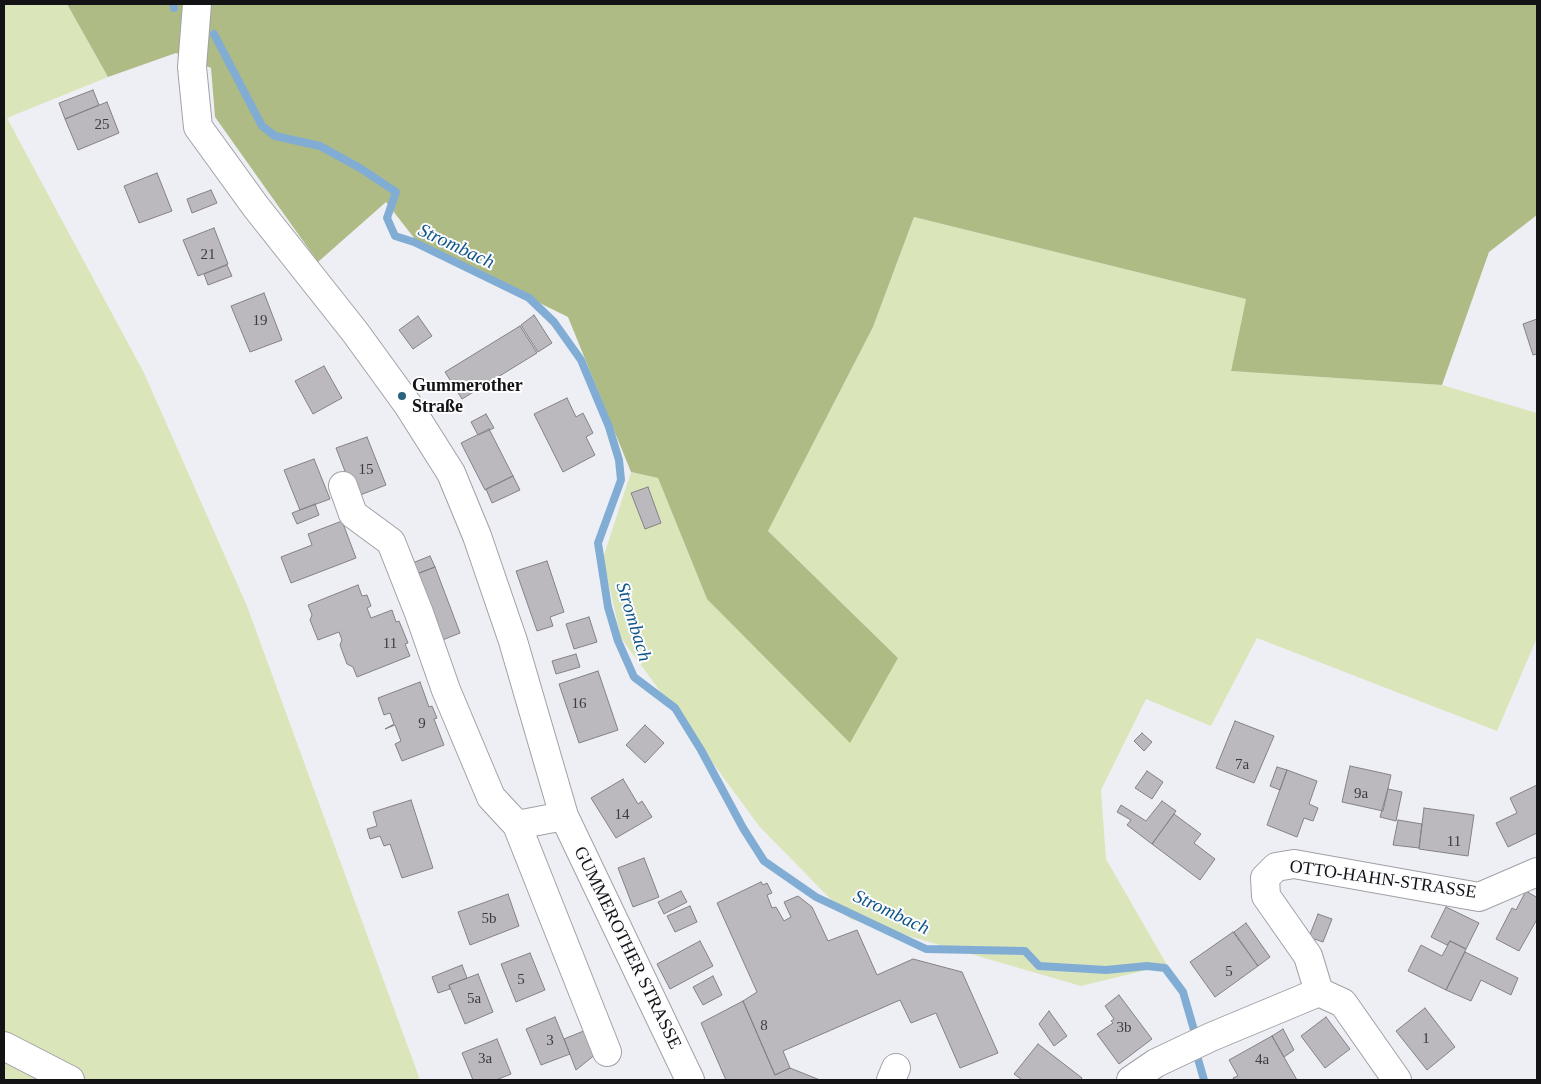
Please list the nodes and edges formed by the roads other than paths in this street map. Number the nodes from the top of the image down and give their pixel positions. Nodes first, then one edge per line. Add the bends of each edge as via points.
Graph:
1 (197, 4) edge
2 (343, 486) dead end
3 (564, 816) junction
4 (517, 825) junction
5 (1537, 872) edge
6 (1319, 992) junction
7 (4, 1046) edge
8 (607, 1052) dead end
9 (70, 1080) edge
10 (690, 1080) edge
11 (1131, 1080) edge
12 (1397, 1080) edge

1 - 3 street, GUMMEROTHER STRASSE via 192,67 198,127 387,375 451,473 477,536 513,641
2 - 4 street via 354,514 391,542 446,690 492,797
3 - 4 street
3 - 10 street, GUMMEROTHER STRASSE
4 - 8 street
5 - 6 street, OTTO-HAHN-STRASSE via 1479,897 1294,864 1276,867 1265,878 1266,896 1308,956
6 - 11 street via 1156,1063
6 - 12 street via 1343,1003
7 - 9 street

